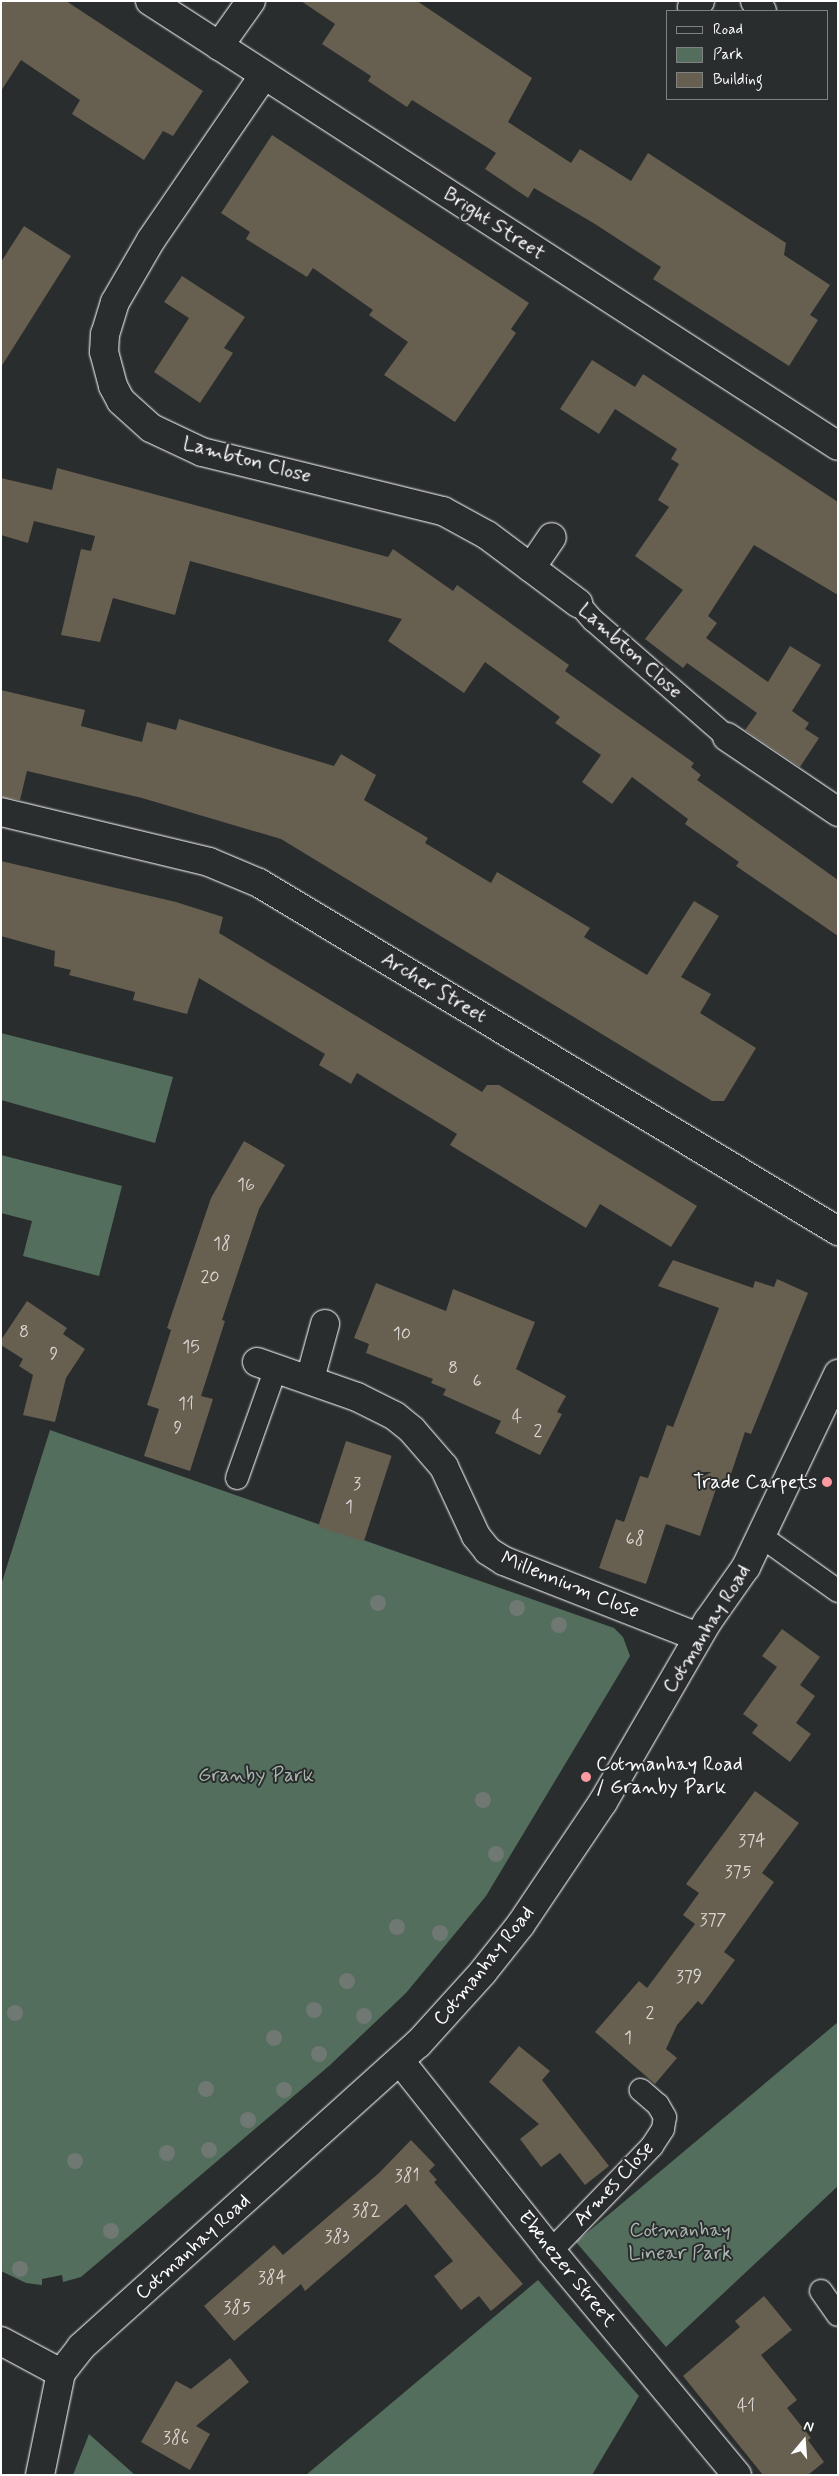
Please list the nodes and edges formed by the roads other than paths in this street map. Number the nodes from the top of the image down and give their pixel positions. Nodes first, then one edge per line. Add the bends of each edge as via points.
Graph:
1 (150, 1) edge
2 (251, 1) edge
3 (219, 46) junction
4 (264, 75) junction
5 (838, 446) edge
6 (552, 537) dead end
7 (531, 568) junction
8 (578, 603) joint
9 (726, 737) joint
10 (1, 812) edge
11 (838, 812) edge
12 (838, 1231) edge
13 (325, 1324) dead end
14 (266, 1365) joint
15 (310, 1379) junction
16 (836, 1383) edge
17 (237, 1478) dead end
18 (762, 1537) junction
19 (838, 1591) edge
20 (698, 1637) junction
21 (400, 2061) junction
22 (641, 2090) dead end
23 (551, 2251) junction
24 (821, 2291) dead end
25 (838, 2316) edge
26 (1, 2341) edge
27 (60, 2374) junction
28 (40, 2475) edge
29 (737, 2475) edge

1 - 3 street, Bright Street
2 - 3 street
3 - 4 street, Bright Street
4 - 5 street, Bright Street
4 - 7 street, Lambton Close via 151,240 115,302 105,334 104,352 113,386 134,416 173,440 242,462 443,511 487,535
6 - 7 street
7 - 8 street, Lambton Close
8 - 9 lane, Lambton Close via 593,620
9 - 11 street
10 - 12 street, Archer Street via 209,862 259,883
13 - 15 street
14 - 15 street, Millennium Close
14 - 17 lane
15 - 20 street, Millennium Close via 379,1407 412,1430 444,1467 476,1536 488,1551 504,1562
16 - 18 street, Cotmanhay Road
18 - 19 lane
18 - 20 street, Cotmanhay Road via 746,1567
20 - 21 street, Cotmanhay Road via 603,1802 521,1924 455,2004
21 - 23 street, Ebenezer Street
21 - 27 street, Cotmanhay Road via 82,2347
22 - 23 lane, Armes Close via 658,2105 664,2118 663,2129 652,2146
23 - 29 street, Ebenezer Street
24 - 25 lane
26 - 27 street
27 - 28 street, Cotmanhay Road

